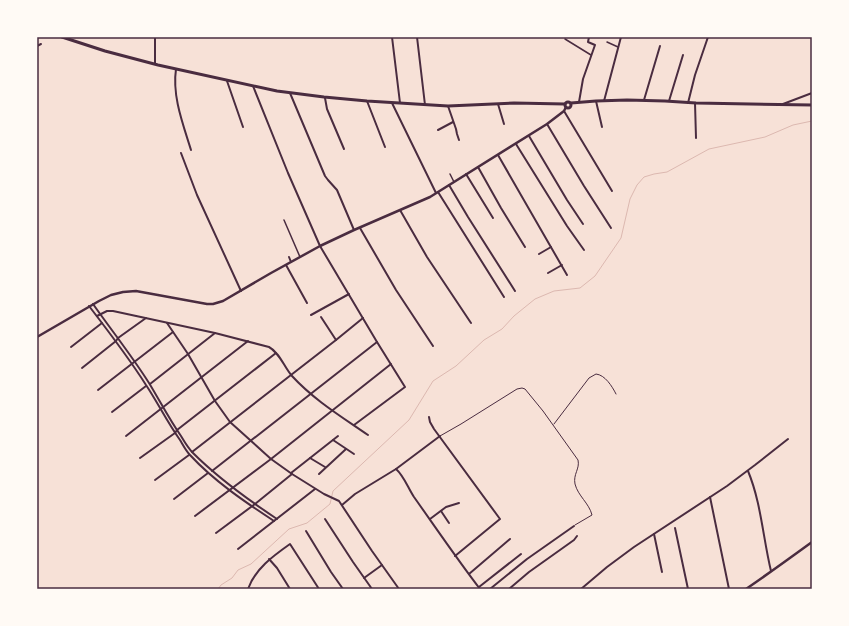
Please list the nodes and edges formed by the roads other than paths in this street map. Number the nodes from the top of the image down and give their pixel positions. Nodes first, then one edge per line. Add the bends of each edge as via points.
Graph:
1 (62, 37) edge
2 (392, 37) edge
3 (417, 37) edge
4 (589, 37) edge
5 (621, 37) edge
6 (708, 37) edge
7 (155, 38) dead end
8 (565, 39) dead end
9 (607, 42) dead end
10 (40, 44) dead end
11 (37, 46) edge
12 (660, 46) dead end
13 (618, 47) junction
14 (591, 55) junction
15 (683, 55) dead end
16 (155, 64) junction
17 (176, 69) junction
18 (226, 80) junction
19 (253, 86) junction
20 (290, 92) junction
21 (812, 93) edge
22 (324, 97) junction
23 (644, 100) junction
24 (367, 101) junction
25 (596, 101) junction
26 (604, 101) junction
27 (669, 101) junction
28 (392, 102) junction
29 (579, 102) junction
30 (400, 103) junction
31 (571, 103) junction
32 (688, 103) junction
33 (695, 103) junction
34 (498, 104) junction
35 (565, 104) junction
36 (425, 105) junction
37 (780, 105) junction
38 (812, 105) edge
39 (448, 106) junction
40 (566, 108) junction
41 (564, 111) junction
42 (454, 122) junction
43 (504, 124) dead end
44 (547, 124) junction
45 (243, 127) dead end
46 (602, 127) dead end
47 (438, 130) dead end
48 (529, 136) junction
49 (696, 138) dead end
50 (459, 140) dead end
51 (516, 144) junction
52 (385, 147) dead end
53 (344, 149) dead end
54 (191, 150) dead end
55 (181, 153) dead end
56 (498, 155) junction
57 (478, 167) junction
58 (450, 174) dead end
59 (466, 174) junction
60 (454, 182) junction
61 (449, 185) junction
62 (612, 191) dead end
63 (437, 193) junction
64 (400, 210) junction
65 (493, 218) dead end
66 (284, 220) dead end
67 (583, 224) dead end
68 (360, 227) junction
69 (611, 228) dead end
70 (354, 230) junction
71 (320, 246) junction
72 (525, 247) dead end
73 (551, 247) junction
74 (584, 250) dead end
75 (539, 254) dead end
76 (289, 257) dead end
77 (300, 257) junction
78 (291, 262) junction
79 (286, 265) junction
80 (562, 265) junction
81 (548, 273) dead end
82 (567, 275) dead end
83 (241, 291) junction
84 (515, 291) dead end
85 (349, 294) junction
86 (504, 297) dead end
87 (307, 303) dead end
88 (93, 304) junction
89 (89, 306) junction
90 (100, 314) junction
91 (311, 315) dead end
92 (97, 316) junction
93 (321, 317) dead end
94 (146, 318) junction
95 (363, 318) junction
96 (471, 322) dead end
97 (102, 323) junction
98 (167, 323) junction
99 (173, 332) junction
100 (215, 333) junction
101 (37, 337) edge
102 (118, 338) junction
103 (336, 340) junction
104 (248, 341) junction
105 (116, 342) junction
106 (377, 342) junction
107 (433, 346) dead end
108 (71, 347) dead end
109 (276, 353) junction
110 (188, 354) junction
111 (135, 361) junction
112 (132, 364) junction
113 (391, 364) junction
114 (82, 368) dead end
115 (292, 375) junction
116 (201, 378) junction
117 (150, 384) junction
118 (147, 386) junction
119 (98, 390) dead end
120 (311, 393) junction
121 (616, 394) dead end
122 (215, 401) junction
123 (163, 407) junction
124 (160, 409) junction
125 (332, 410) junction
126 (112, 412) dead end
127 (429, 416) dead end
128 (230, 422) junction
129 (553, 424) junction
130 (354, 425) junction
131 (177, 430) junction
132 (175, 433) junction
133 (368, 435) dead end
134 (126, 436) dead end
135 (338, 436) dead end
136 (440, 436) junction
137 (788, 439) dead end
138 (333, 440) junction
139 (250, 441) junction
140 (346, 449) junction
141 (192, 452) junction
142 (189, 454) junction
143 (354, 454) dead end
144 (140, 458) dead end
145 (310, 458) junction
146 (270, 459) junction
147 (326, 467) junction
148 (396, 469) junction
149 (212, 471) junction
150 (747, 471) junction
151 (209, 473) junction
152 (291, 474) junction
153 (319, 474) dead end
154 (155, 480) dead end
155 (233, 488) junction
156 (316, 489) junction
157 (230, 490) junction
158 (710, 498) junction
159 (174, 499) dead end
160 (459, 503) dead end
161 (255, 504) junction
162 (342, 505) junction
163 (252, 506) junction
164 (441, 511) junction
165 (195, 516) dead end
166 (325, 519) dead end
167 (430, 519) junction
168 (275, 520) junction
169 (448, 523) dead end
170 (574, 526) joint
171 (674, 528) dead end
172 (306, 531) dead end
173 (216, 533) dead end
174 (654, 534) junction
175 (578, 536) dead end
176 (510, 539) dead end
177 (812, 542) edge
178 (238, 550) dead end
179 (521, 554) dead end
180 (455, 556) junction
181 (269, 559) junction
182 (382, 565) junction
183 (771, 571) junction
184 (662, 572) dead end
185 (469, 574) junction
186 (364, 578) junction
187 (480, 588) edge
188 (248, 589) edge
189 (290, 589) edge
190 (318, 589) edge
191 (343, 589) edge
192 (372, 589) edge
193 (399, 589) edge
194 (490, 589) edge
195 (509, 589) edge
196 (580, 589) edge
197 (688, 589) edge
198 (729, 589) edge
199 (746, 589) edge

1 - 16 main road
2 - 30 street
3 - 36 street
4 - 14 street via 588,42 595,45
5 - 13 street
6 - 32 street
7 - 16 street
8 - 14 street
9 - 13 street
10 - 11 street
12 - 23 street
13 - 26 street
14 - 29 street
15 - 27 street
16 - 17 main road
17 - 18 main road
17 - 54 street via 178,102
18 - 19 main road
18 - 45 street
19 - 20 main road
19 - 71 street
20 - 22 main road
20 - 70 street via 325,176 337,190
21 - 37 street
22 - 24 main road
22 - 53 street
23 - 26 main road
23 - 27 main road
24 - 28 main road
24 - 52 street
25 - 26 main road
25 - 29 main road
25 - 46 street
27 - 32 main road
28 - 30 main road
28 - 63 street
29 - 31 main road
30 - 36 main road
31 - 35 main road via 568,101
31 - 40 main road via 570,107
32 - 33 main road
33 - 37 main road
33 - 49 street
34 - 35 main road
34 - 39 main road
34 - 43 street
35 - 40 main road
36 - 39 main road
37 - 38 main road
39 - 42 street
40 - 41 street
41 - 44 street
41 - 62 street
42 - 47 street
42 - 50 street
44 - 48 street
44 - 69 street
48 - 51 street
48 - 67 street
51 - 56 street
51 - 74 street
55 - 83 street via 197,195
56 - 57 street
56 - 73 street
57 - 59 street
57 - 72 street
58 - 60 street
59 - 60 street
59 - 65 street
60 - 61 street
61 - 63 street
61 - 84 street
63 - 64 street
63 - 86 street
64 - 68 street
64 - 96 street via 427,257
66 - 77 street
68 - 70 street
68 - 107 street via 396,290
70 - 71 street
71 - 77 street
71 - 85 street
73 - 75 street
73 - 80 street
76 - 78 street
77 - 78 street
78 - 79 street
79 - 83 street
79 - 87 street
80 - 81 street
80 - 82 street
83 - 88 street via 212,304 130,291 111,295
85 - 91 street
85 - 95 street
88 - 89 street
88 - 90 street
89 - 92 street
89 - 101 street
90 - 92 street
90 - 94 street via 110,310
90 - 102 street
92 - 97 street
93 - 103 street
94 - 98 street
94 - 102 street
95 - 103 street
95 - 106 street
97 - 105 street
97 - 108 street
98 - 99 street
98 - 100 street
99 - 110 street
99 - 111 street
100 - 104 street
100 - 110 street
102 - 105 street
102 - 111 street
103 - 115 street
104 - 109 street via 269,347
104 - 116 street
105 - 112 street
105 - 114 street
106 - 113 street
106 - 120 street
109 - 115 street
109 - 122 street
110 - 116 street
110 - 117 street
111 - 112 street
111 - 117 street
112 - 118 street
112 - 119 street
113 - 125 street
113 - 130 street via 405,387
115 - 120 street
115 - 128 street
116 - 122 street
116 - 123 street
117 - 118 street
117 - 123 street
118 - 124 street
118 - 126 street
120 - 125 street
120 - 139 street
121 - 129 lane via 602,376 596,374
122 - 128 street
122 - 131 street
123 - 124 street
123 - 131 street
124 - 132 street
124 - 134 street
125 - 130 street
125 - 146 street
127 - 136 street
128 - 139 street
128 - 141 street
129 - 136 lane via 522,388
129 - 170 lane via 578,460 575,484 592,515
130 - 133 street
131 - 132 street
131 - 141 street
132 - 142 street
132 - 144 street
135 - 138 street
136 - 148 street
136 - 180 street via 500,519
137 - 150 street
138 - 140 street
138 - 145 street
139 - 146 street
139 - 149 street
140 - 143 street
140 - 147 street
141 - 142 street
141 - 149 street
142 - 151 street
142 - 154 street
145 - 147 street
145 - 152 street
146 - 152 street
146 - 155 street
147 - 153 street
148 - 162 street
148 - 167 street
149 - 151 street
149 - 155 street
150 - 158 street
150 - 183 street
151 - 157 street
151 - 159 street
152 - 156 street
152 - 161 street
155 - 157 street
155 - 161 street
156 - 162 street
156 - 168 street
157 - 163 street
157 - 165 street
158 - 174 street
158 - 198 street
160 - 164 street
161 - 163 street
161 - 168 street
162 - 182 street
163 - 168 street
163 - 173 street
164 - 167 street
164 - 169 street
166 - 186 street
167 - 180 street
168 - 178 street
170 - 194 street
171 - 197 street
172 - 191 street
174 - 184 street
174 - 196 street
175 - 195 street
176 - 185 street
177 - 183 street
179 - 187 street
180 - 185 street
181 - 188 street via 253,578
181 - 189 street
181 - 190 street via 290,544
182 - 186 street
182 - 193 street
183 - 199 street
185 - 187 street
186 - 192 street

